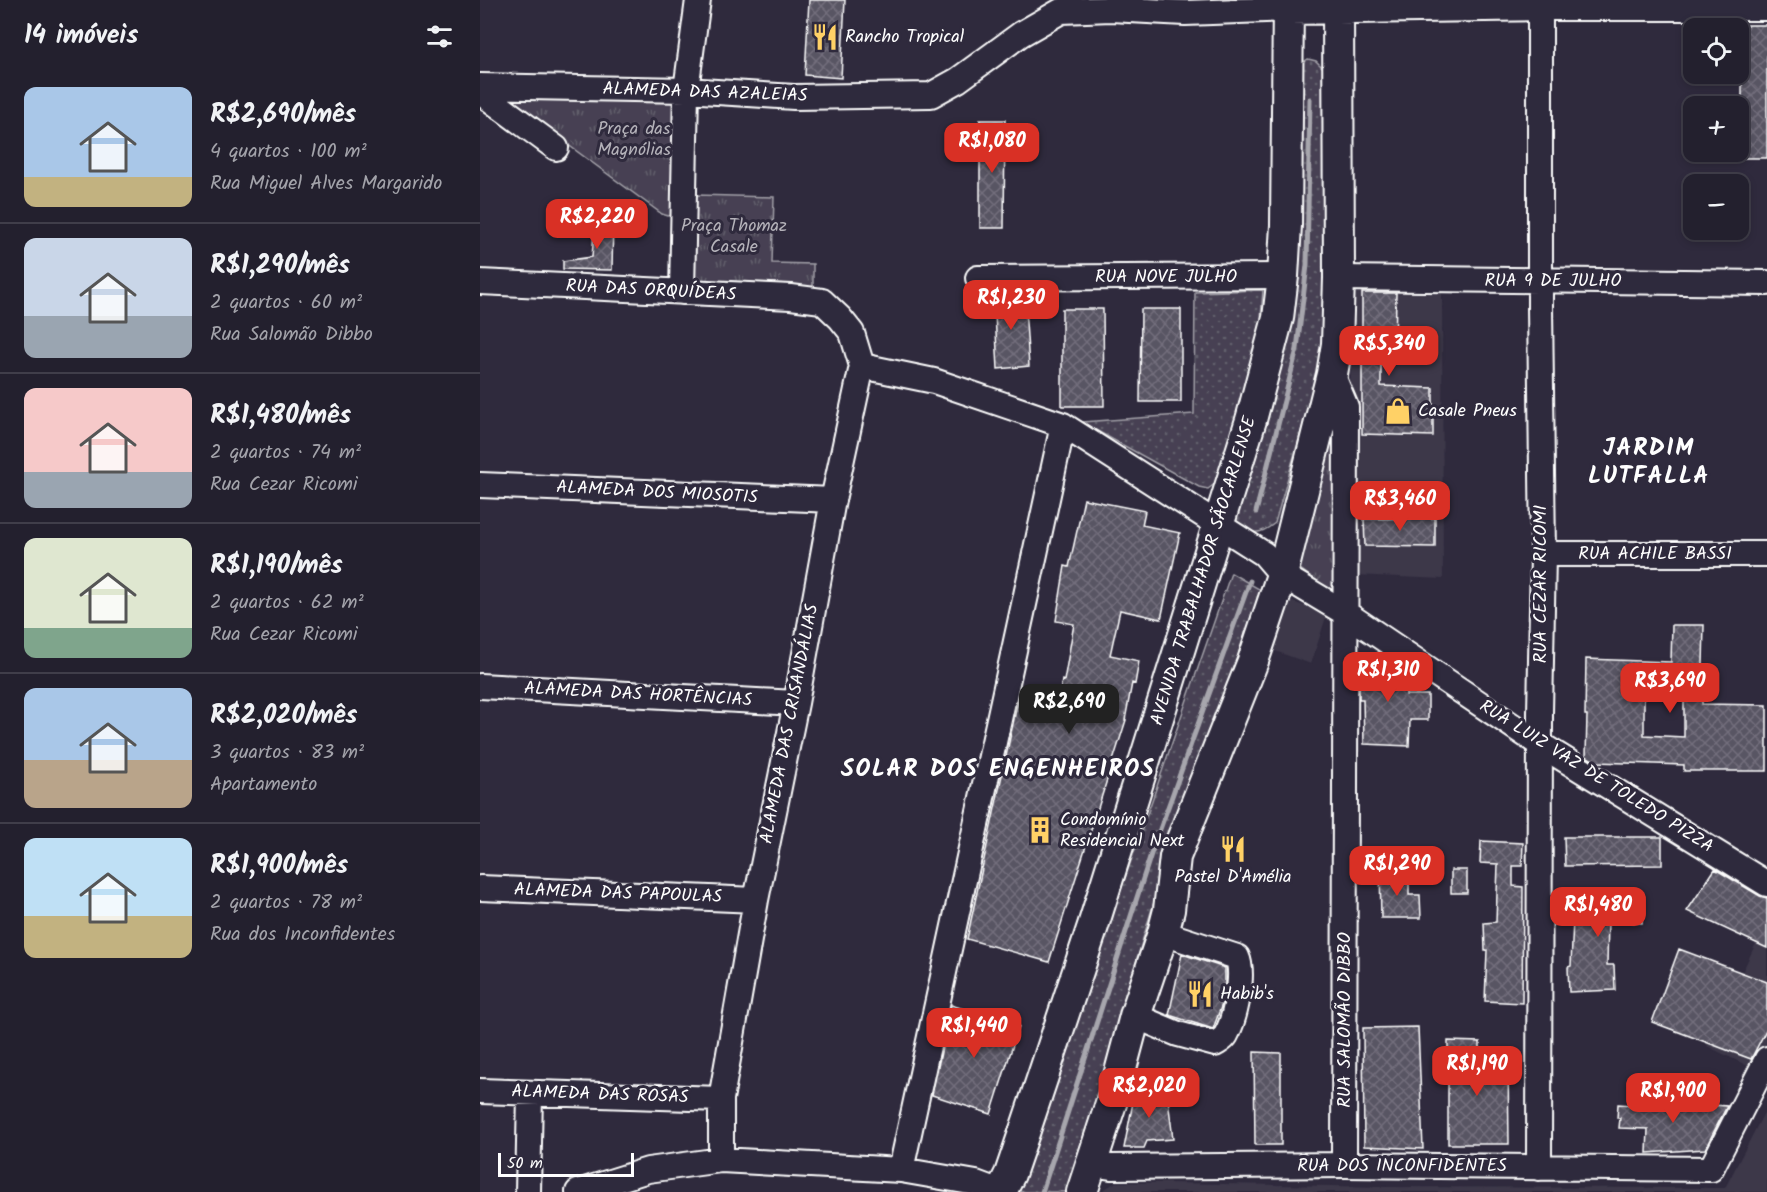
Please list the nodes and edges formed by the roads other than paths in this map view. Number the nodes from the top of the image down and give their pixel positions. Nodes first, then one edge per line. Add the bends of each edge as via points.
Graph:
1 (698, 0) edge
2 (1540, 2) edge
3 (1338, 4) edge
4 (1288, 5) edge
5 (1767, 5) edge
6 (1185, 6) edge
7 (1339, 69) junction
8 (1288, 71) junction
9 (480, 86) edge
10 (686, 90) junction
11 (480, 92) edge
12 (556, 148) dead end
13 (1283, 276) junction
14 (978, 278) dead end
15 (1339, 278) junction
16 (1541, 281) junction
17 (480, 282) edge
18 (1767, 283) edge
19 (681, 292) junction
20 (822, 301) joint
21 (862, 366) junction
22 (1332, 374) junction
23 (1063, 425) junction
24 (480, 485) edge
25 (833, 500) junction
26 (1219, 526) junction
27 (1543, 554) junction
28 (1767, 554) edge
29 (1282, 575) junction
30 (1347, 614) junction
31 (480, 686) edge
32 (796, 703) junction
33 (1541, 745) junction
34 (1767, 884) edge
35 (480, 888) edge
36 (756, 900) junction
37 (1163, 933) junction
38 (1136, 1016) junction
39 (1767, 1059) edge
40 (480, 1091) edge
41 (530, 1094) junction
42 (721, 1099) junction
43 (721, 1160) junction
44 (1092, 1164) junction
45 (1344, 1165) junction
46 (1539, 1168) junction
47 (901, 1170) junction
48 (528, 1192) edge
49 (578, 1192) edge
50 (1000, 1192) edge
51 (1082, 1192) edge

1 - 10 street
2 - 3 main road
2 - 5 main road
2 - 16 street, RUA CEZAR RICOMI
3 - 4 main road
3 - 7 main road
4 - 6 street
4 - 8 main road, AVENIDA TRABALHADOR SÃOCARLENSE
6 - 10 street, ALAMEDA DAS AZALEIAS via 1061,11 931,95 794,97
7 - 8 main road via 1326,49 1309,43 1298,51
7 - 15 main road
8 - 13 main road, AVENIDA TRABALHADOR SÃOCARLENSE
9 - 10 street, ALAMEDA DAS AZALEIAS
10 - 19 street
11 - 12 street
13 - 14 street, RUA NOVE JULHO
13 - 26 main road, AVENIDA TRABALHADOR SÃOCARLENSE via 1278,318
15 - 16 street, RUA 9 DE JULHO
15 - 22 main road
16 - 18 street, RUA 9 DE JULHO
16 - 27 street, RUA CEZAR RICOMI
17 - 19 street, RUA DAS ORQUÍDEAS
19 - 20 street, RUA DAS ORQUÍDEAS
20 - 21 street, ALAMEDA DAS CRISANDÁLIAS via 852,333
21 - 23 street, RUA LUIZ VAZ DE TOLEDO PIZZA via 933,381
21 - 25 street, ALAMEDA DAS CRISANDÁLIAS
22 - 29 main road
22 - 30 street, RUA SALOMÃO DIBBO via 1347,407
23 - 26 street, RUA LUIZ VAZ DE TOLEDO PIZZA
23 - 47 street
24 - 25 street, ALAMEDA DOS MIOSOTIS
25 - 32 street, ALAMEDA DAS CRISANDÁLIAS
26 - 29 street, RUA LUIZ VAZ DE TOLEDO PIZZA via 1264,554
26 - 50 main road, AVENIDA TRABALHADOR SÃOCARLENSE via 1093,926 1022,1141
27 - 28 street, RUA ACHILE BASSI
27 - 33 street, RUA CEZAR RICOMI
29 - 30 street, RUA LUIZ VAZ DE TOLEDO PIZZA
29 - 37 main road via 1253,661 1175,857
30 - 33 street, RUA LUIZ VAZ DE TOLEDO PIZZA
30 - 45 street, RUA SALOMÃO DIBBO
31 - 32 street, ALAMEDA DAS HORTÊNCIAS
32 - 36 street, ALAMEDA DAS CRISANDÁLIAS
33 - 34 street, RUA LUIZ VAZ DE TOLEDO PIZZA
33 - 46 street, RUA CEZAR RICOMI
35 - 36 street, ALAMEDA DAS PAPOULAS
36 - 42 street, ALAMEDA DAS CRISANDÁLIAS
37 - 38 main road
37 - 38 street via 1237,957 1240,974 1236,1007 1226,1034 1215,1044
38 - 44 main road
39 - 46 street, RUA DOS INCONFIDENTES via 1711,1169
40 - 41 street, ALAMEDA DAS ROSAS
41 - 42 street, ALAMEDA DAS ROSAS
41 - 48 street
42 - 43 street, ALAMEDA DAS CRISANDÁLIAS
43 - 47 street
43 - 49 street via 648,1170
44 - 45 street, RUA DOS INCONFIDENTES
44 - 51 main road
45 - 46 street, RUA DOS INCONFIDENTES
47 - 50 street via 976,1182

